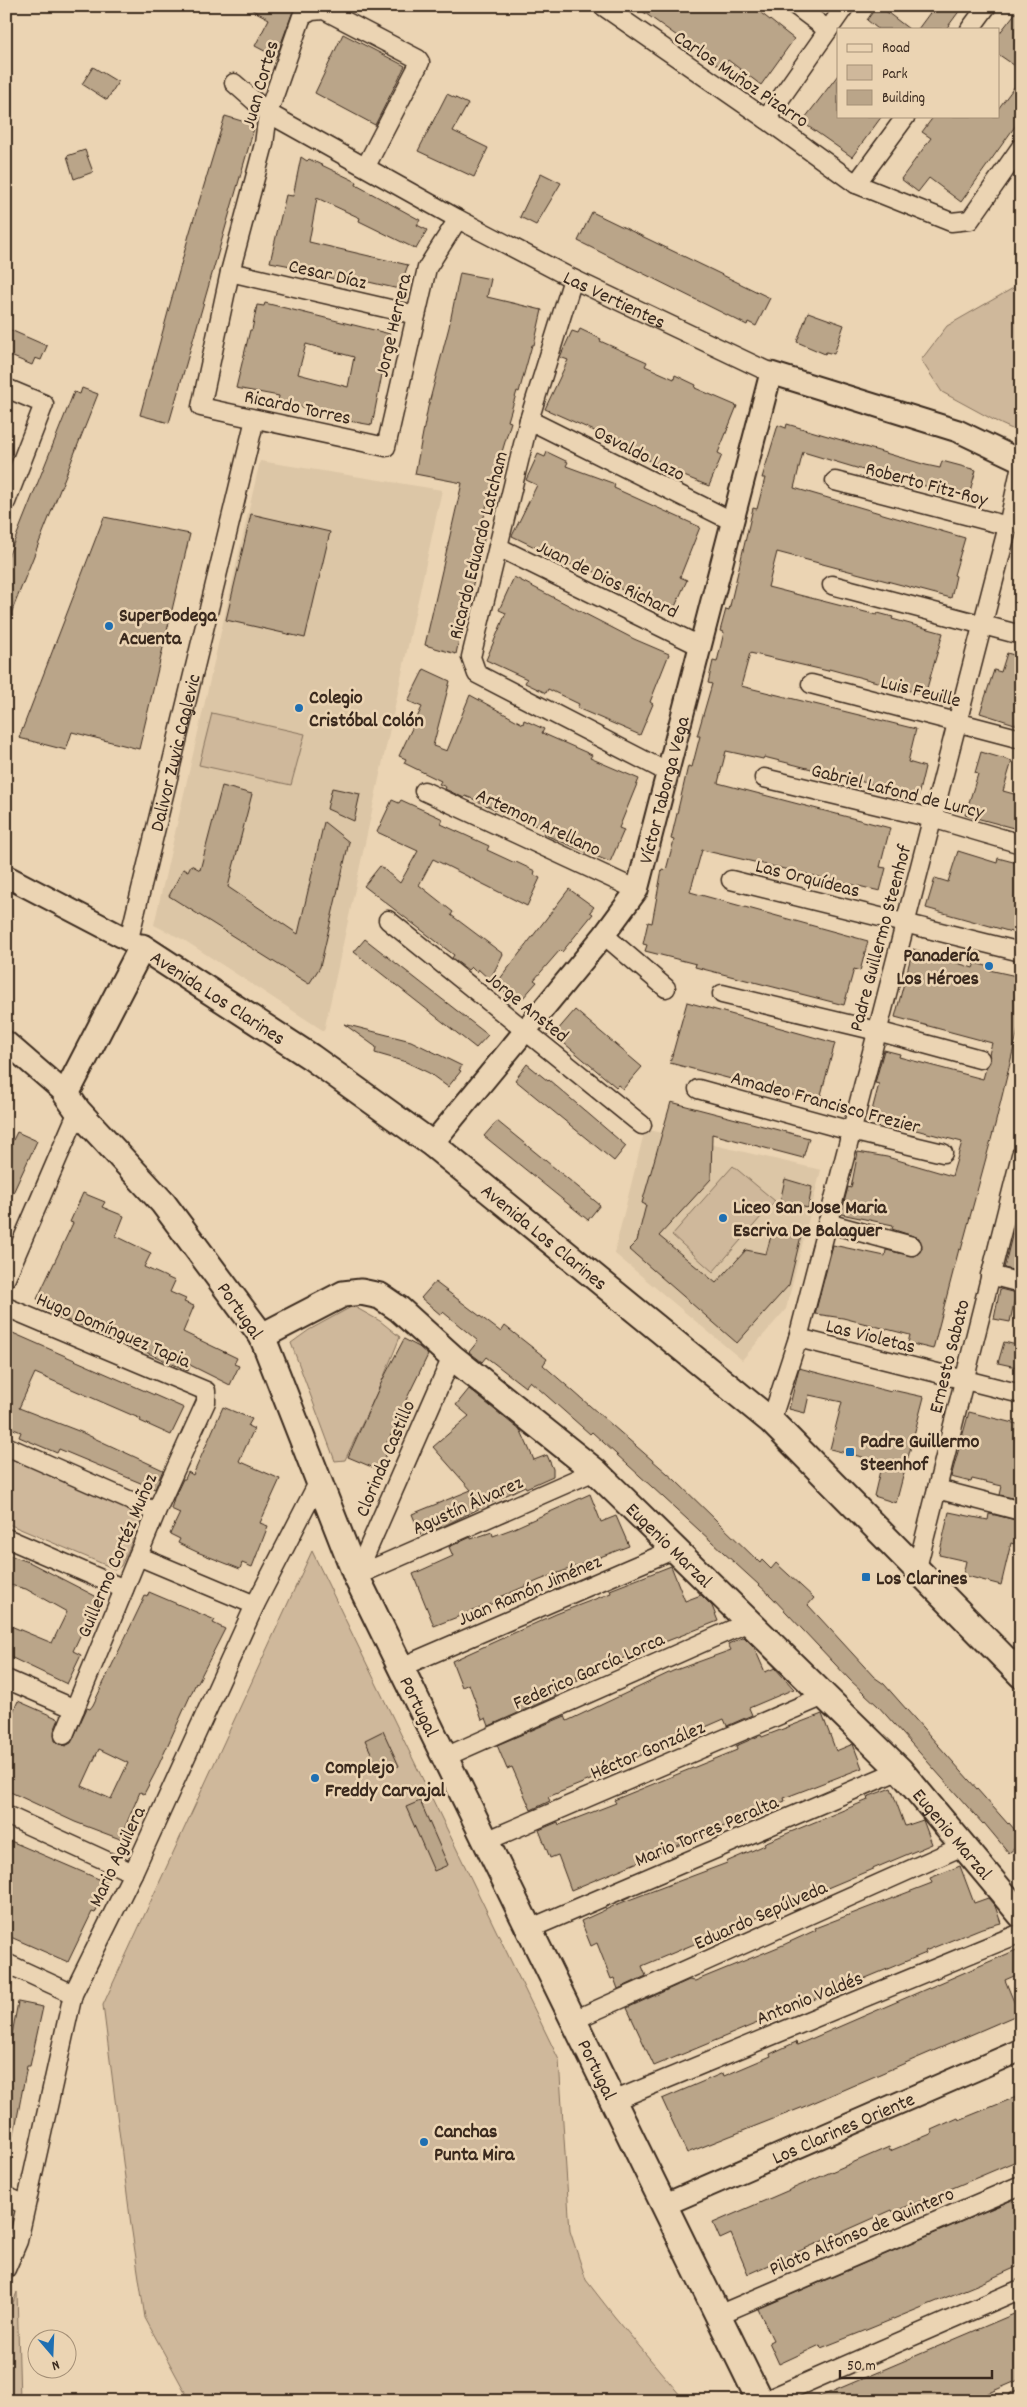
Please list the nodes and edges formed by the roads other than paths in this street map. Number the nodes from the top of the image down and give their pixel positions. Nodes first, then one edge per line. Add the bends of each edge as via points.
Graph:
1 (603, 6) edge
2 (796, 6) edge
3 (845, 6) edge
4 (987, 6) edge
5 (971, 28) edge
6 (828, 30) junction
7 (234, 83) dead end
8 (268, 113) junction
9 (766, 118) junction
10 (905, 118) edge
11 (1021, 147) edge
12 (366, 166) junction
13 (856, 184) junction
14 (458, 219) junction
15 (230, 272) junction
16 (573, 279) junction
17 (416, 315) junction
18 (771, 373) junction
19 (6, 388) edge
20 (201, 407) joint
21 (255, 419) junction
22 (530, 420) junction
23 (386, 447) joint
24 (1021, 461) edge
25 (1021, 465) edge
26 (835, 481) dead end
27 (6, 502) edge
28 (732, 521) junction
29 (1008, 526) junction
30 (498, 548) junction
31 (832, 585) dead end
32 (982, 624) junction
33 (1021, 635) edge
34 (700, 646) junction
35 (811, 684) dead end
36 (958, 720) junction
37 (1021, 738) edge
38 (667, 772) junction
39 (764, 778) dead end
40 (424, 791) dead end
41 (932, 818) junction
42 (1021, 844) edge
43 (6, 876) edge
44 (731, 880) dead end
45 (637, 890) junction
46 (388, 920) dead end
47 (905, 923) junction
48 (604, 934) junction
49 (135, 943) junction
50 (1021, 952) edge
51 (666, 988) dead end
52 (722, 994) dead end
53 (525, 1031) junction
54 (877, 1031) junction
55 (6, 1042) edge
56 (980, 1059) dead end
57 (698, 1089) dead end
58 (72, 1102) junction
59 (642, 1125) dead end
60 (851, 1131) junction
61 (432, 1144) junction
62 (943, 1153) dead end
63 (1021, 1155) edge
64 (1018, 1180) edge
65 (828, 1223) junction
66 (912, 1246) dead end
67 (990, 1275) junction
68 (6, 1278) edge
69 (1021, 1283) edge
70 (6, 1306) edge
71 (262, 1336) junction
72 (798, 1338) junction
73 (452, 1357) junction
74 (964, 1380) junction
75 (206, 1391) joint
76 (1021, 1394) edge
77 (771, 1421) junction
78 (6, 1446) edge
79 (595, 1471) junction
80 (319, 1481) junction
81 (937, 1490) junction
82 (1021, 1511) edge
83 (156, 1512) junction
84 (6, 1538) edge
85 (675, 1549) junction
86 (138, 1556) junction
87 (917, 1568) junction
88 (356, 1576) junction
89 (124, 1589) junction
90 (255, 1605) junction
91 (749, 1622) junction
92 (401, 1667) junction
93 (1021, 1675) edge
94 (6, 1679) edge
95 (824, 1696) junction
96 (75, 1709) junction
97 (64, 1735) dead end
98 (444, 1757) junction
99 (900, 1770) junction
100 (6, 1815) edge
101 (486, 1841) junction
102 (963, 1846) junction
103 (133, 1873) junction
104 (1021, 1915) edge
105 (529, 1930) junction
106 (1021, 1933) edge
107 (6, 1964) edge
108 (73, 1994) junction
109 (574, 2020) junction
110 (1021, 2050) edge
111 (613, 2101) junction
112 (1021, 2184) edge
113 (6, 2196) edge
114 (26, 2204) junction
115 (664, 2204) junction
116 (6, 2269) edge
117 (1021, 2289) edge
118 (718, 2315) junction
119 (762, 2401) edge

1 - 9 street, Carlos Muñoz Pizarro
2 - 6 street
3 - 6 street
4 - 5 street
6 - 9 street
7 - 8 street, Las Vertientes
8 - 12 street, Las Vertientes
8 - 12 street, Juan Cortes via 302,16 324,10 396,47 418,59 419,66
8 - 15 street, Juan Cortes via 264,144
9 - 13 street, Carlos Muñoz Pizarro
10 - 13 street
11 - 13 street, Carlos Muñoz Pizarro via 970,220 951,222
12 - 14 street, Las Vertientes
14 - 16 street, Las Vertientes
14 - 17 street, Jorge Herrera via 427,268
15 - 17 street, Cesar Díaz
15 - 20 street, Juan Cortes
16 - 18 street, Las Vertientes
16 - 22 street, Ricardo Eduardo Latcham
17 - 23 street, Jorge Herrera
18 - 24 street, Las Vertientes via 958,431
18 - 28 street, Víctor Taborga Vega
19 - 27 street via 44,404
20 - 21 street, Ricardo Torres
21 - 23 street, Ricardo Torres
21 - 49 street, Dalivor Zuvic Caglevic
22 - 28 street, Osvaldo Lazo
22 - 30 street, Ricardo Eduardo Latcham
25 - 29 street, Padre Guillermo Steenhof
26 - 29 street, Roberto Fitz-Roy
28 - 34 street, Víctor Taborga Vega
29 - 32 street, Padre Guillermo Steenhof
30 - 34 street, Juan de Dios Richard
30 - 38 street, Ricardo Eduardo Latcham via 472,657 477,674
31 - 32 street
32 - 33 street
32 - 36 street, Padre Guillermo Steenhof
34 - 38 street, Víctor Taborga Vega
35 - 36 street, Luis Feuille
36 - 37 street, Luis Feuille
36 - 41 street, Padre Guillermo Steenhof
38 - 45 street, Víctor Taborga Vega
39 - 41 street, Gabriel Lafond de Lurcy
40 - 45 street, Artemon Arellano
41 - 42 street, Gabriel Lafond de Lurcy
41 - 47 street, Padre Guillermo Steenhof
43 - 49 street, Avenida Los Clarines
44 - 47 street, Las Orquídeas
45 - 48 street, Víctor Taborga Vega
46 - 53 street, Jorge Ansted
47 - 50 street, Las Orquídeas
47 - 54 street, Padre Guillermo Steenhof
48 - 51 street
48 - 53 street, Víctor Taborga Vega
49 - 58 main road, Dalivor Zuvic Caglevic
49 - 61 main road, Avenida Los Clarines via 303,1052
52 - 54 street
53 - 59 street, Jorge Ansted
53 - 61 street, Víctor Taborga Vega
54 - 56 street
54 - 60 street, Padre Guillermo Steenhof
55 - 58 street
57 - 60 street, Amadeo Francisco Frezier
58 - 68 street, Dalivor Zuvic Caglevic
58 - 71 main road, Portugal via 163,1203
60 - 62 street, Amadeo Francisco Frezier
60 - 65 street, Padre Guillermo Steenhof
61 - 77 main road, Avenida Los Clarines
63 - 64 street, Ernesto Sabato
64 - 67 street, Ernesto Sabato
65 - 66 street
65 - 72 street, Padre Guillermo Steenhof
67 - 69 street
67 - 74 street, Ernesto Sabato
70 - 75 street, Hugo Domínguez Tapia
71 - 73 main road, Eugenio Marzal via 343,1294 361,1292 380,1296 399,1308
71 - 80 main road, Portugal
72 - 74 street, Las Violetas
72 - 77 street, Padre Guillermo Steenhof
73 - 79 main road, Eugenio Marzal
73 - 88 street, Clorinda Castillo
74 - 76 street, Las Violetas
74 - 81 street, Ernesto Sabato
75 - 83 street, Guillermo Cortéz Muñoz via 206,1402
77 - 87 main road, Avenida Los Clarines
78 - 83 street
79 - 85 main road, Eugenio Marzal
79 - 88 street, Agustín Álvarez
80 - 88 main road, Portugal
80 - 90 street, Mario Aguilera
81 - 82 street
81 - 87 street, Ernesto Sabato
83 - 86 street, Guillermo Cortéz Muñoz
84 - 89 street
85 - 91 main road, Eugenio Marzal
85 - 92 street, Juan Ramón Jiménez
86 - 89 street, Guillermo Cortéz Muñoz
86 - 90 street
87 - 93 main road, Avenida Los Clarines
88 - 92 main road, Portugal
89 - 96 street, Guillermo Cortéz Muñoz
90 - 103 street, Mario Aguilera
91 - 95 main road, Eugenio Marzal
91 - 98 street, Federico García Lorca
92 - 98 main road, Portugal
94 - 96 street
95 - 99 main road, Eugenio Marzal
95 - 101 street, Héctor González
96 - 97 street, Guillermo Cortéz Muñoz
98 - 101 main road, Portugal
99 - 102 main road, Eugenio Marzal
99 - 105 street, Mario Torres Peralta
100 - 103 street
101 - 105 main road, Portugal
102 - 104 main road, Eugenio Marzal
102 - 109 street, Eduardo Sepúlveda
103 - 108 street, Mario Aguilera
105 - 109 main road, Portugal
106 - 111 street, Antonio Valdés
107 - 108 street
108 - 114 street, Mario Aguilera
109 - 111 main road, Portugal
110 - 115 street, Los Clarines Oriente
111 - 115 main road, Portugal
112 - 118 street, Piloto Alfonso de Quintero
113 - 114 street
114 - 116 street, Mario Aguilera via 18,2241
115 - 118 main road, Portugal
117 - 119 street
118 - 119 main road, Portugal

